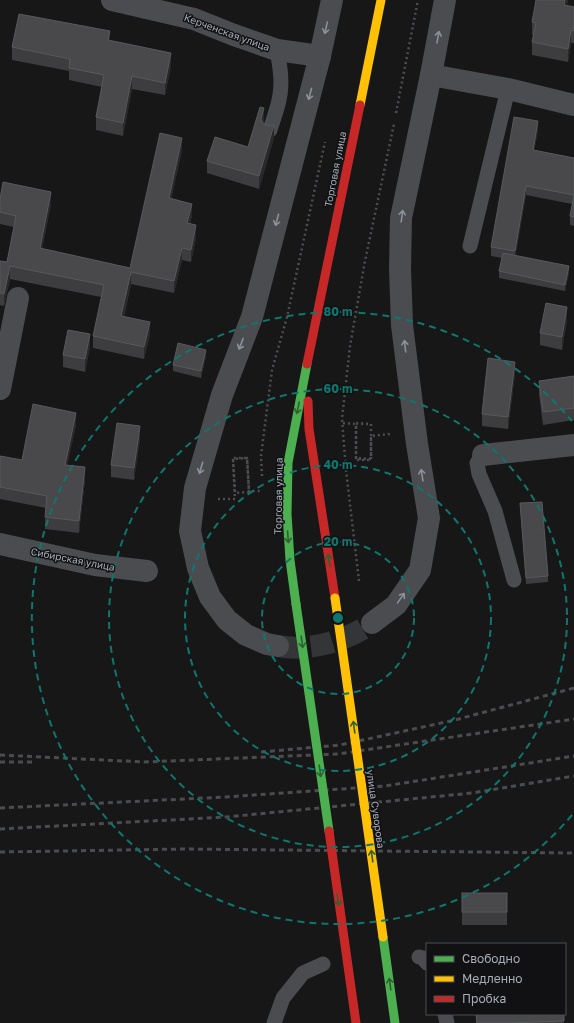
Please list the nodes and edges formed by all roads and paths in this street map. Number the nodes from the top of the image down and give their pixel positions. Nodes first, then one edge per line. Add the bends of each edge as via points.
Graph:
1 (112, 0) edge
2 (332, 0) edge
3 (381, 0) edge
4 (418, 0) edge
5 (445, 0) edge
6 (277, 50) junction
7 (320, 56) junction
8 (431, 74) junction
9 (508, 89) junction
10 (574, 105) edge
11 (396, 114) dead end
12 (394, 122) dead end
13 (270, 130) edge
14 (470, 246) dead end
15 (18, 298) dead end
16 (312, 342) junction
17 (0, 389) edge
18 (342, 423) junction
19 (371, 436) dead end
20 (574, 445) edge
21 (483, 455) joint
22 (262, 490) dead end
23 (235, 499) dead end
24 (0, 544) edge
25 (147, 571) dead end
26 (514, 580) dead end
27 (359, 585) dead end
28 (335, 598) joint
29 (372, 623) tunnel mouth
30 (278, 646) tunnel mouth
31 (323, 964) dead end
32 (274, 1023) edge
33 (356, 1023) edge
34 (396, 1023) edge

1 - 6 street, Керченская улица via 194,19
2 -> 7 street
3 - 16 main road, Торговая улица
4 - 11 path
8 -> 5 street
6 - 7 street, Керченская улица
6 - 13 lane via 280,99
7 -> 30 street via 252,317 222,395 195,488 190,531 198,568 210,597 222,614 246,635
8 - 9 street
29 -> 8 street via 396,605 420,570 428,518 402,325 400,269 401,218
9 - 10 street
9 - 14 lane
12 - 18 path via 350,346
15 - 17 street
28 -> 16 main road, Торговая улица via 309,429 307,392
16 -> 33 main road, Торговая улица, bridge via 288,463 287,514 290,560
18 - 19 path via 349,424 356,424 356,431 356,438 356,445 356,452 356,458 363,459 371,459 371,424 363,424 356,424 356,431 356,438 356,445 356,452 356,459 363,459 371,459 371,452 371,445 371,424 356,423 356,430 356,438 356,445 356,460 371,460 371,452 371,444
18 - 27 path
20 - 21 street
21 - 26 lane via 477,463 479,474 495,511
22 - 23 path via 249,491 248,458 233,458 234,472 234,479 235,493 249,492 247,458 233,459 234,483 235,491
24 - 25 street, Сибирская улица via 95,565
34 -> 28 main road, улица Суворова, bridge
31 - 32 lane via 303,973 283,998

